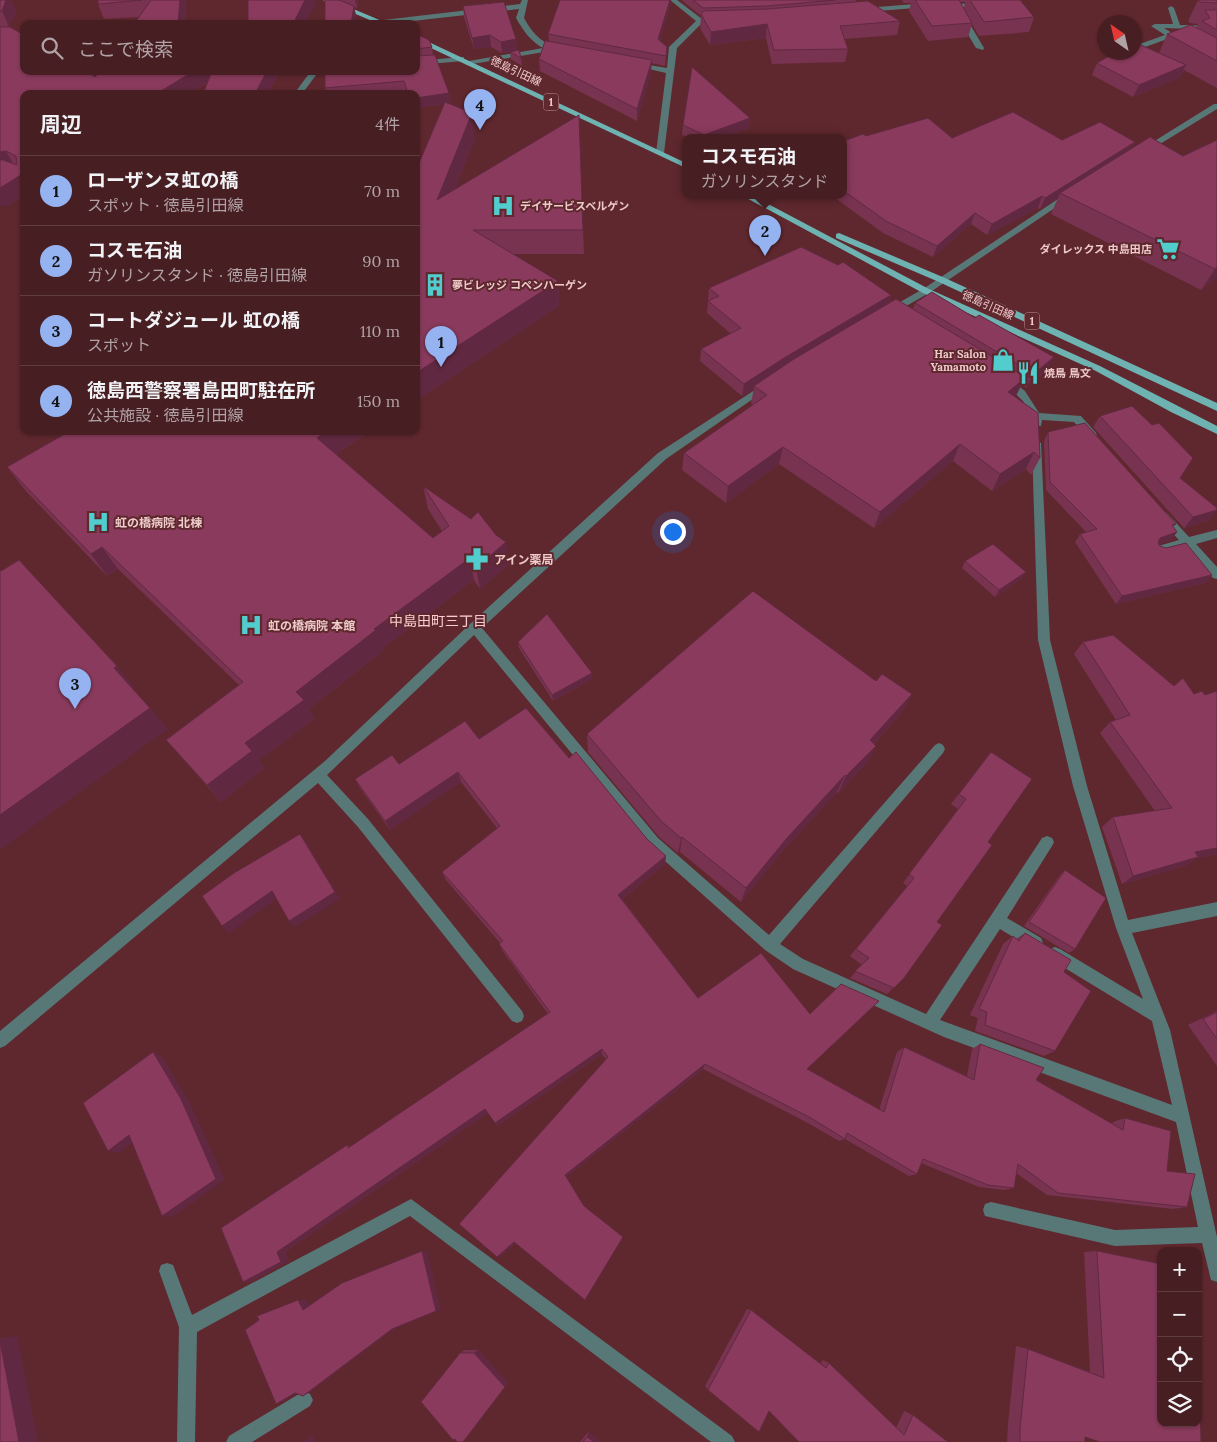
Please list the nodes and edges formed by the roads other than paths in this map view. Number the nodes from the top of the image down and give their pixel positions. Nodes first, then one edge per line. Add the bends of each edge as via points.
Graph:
1 (326, 0) edge
2 (674, 0) edge
3 (930, 2) edge
4 (524, 3) edge
5 (955, 5) junction
6 (984, 6) edge
7 (1171, 8) dead end
8 (861, 10) edge
9 (376, 20) edge
10 (405, 20) edge
11 (728, 20) edge
12 (700, 21) junction
13 (1177, 27) junction
14 (1217, 28) edge
15 (1171, 35) junction
16 (420, 40) edge
17 (1186, 44) edge
18 (1142, 46) edge
19 (980, 48) dead end
20 (548, 49) junction
21 (566, 52) edge
22 (461, 59) junction
23 (623, 62) edge
24 (420, 63) edge
25 (469, 63) junction
26 (670, 71) junction
27 (312, 75) edge
28 (301, 90) edge
29 (1217, 106) edge
30 (660, 153) junction
31 (1132, 157) edge
32 (682, 164) edge
33 (1073, 193) edge
34 (753, 199) edge
35 (778, 211) junction
36 (942, 280) junction
37 (926, 291) junction
38 (875, 321) edge
39 (993, 372) edge
40 (777, 378) edge
41 (1217, 407) edge
42 (1036, 416) junction
43 (1217, 430) edge
44 (1103, 448) edge
45 (1154, 505) edge
46 (1217, 534) edge
47 (1186, 541) junction
48 (1159, 550) edge
49 (1217, 575) edge
50 (474, 627) junction
51 (940, 749) dead end
52 (318, 774) junction
53 (1047, 842) dead end
54 (1217, 910) edge
55 (998, 920) junction
56 (1124, 928) junction
57 (770, 945) junction
58 (517, 1016) dead end
59 (1158, 1016) junction
60 (929, 1023) junction
61 (0, 1040) edge
62 (1183, 1117) junction
63 (990, 1210) dead end
64 (1208, 1235) junction
65 (167, 1271) dead end
66 (1217, 1274) edge
67 (188, 1326) junction
68 (304, 1400) edge
69 (186, 1442) edge
70 (235, 1442) edge
71 (726, 1442) edge

1 - 9 main road
2 - 12 street
3 - 5 street
3 - 8 street
4 - 10 street
4 - 20 street via 520,18 529,35
5 - 6 street
5 - 19 street
7 - 13 street
11 - 12 street
12 - 26 street via 673,47
13 - 14 street
13 - 15 street via 1155,26
15 - 17 street
15 - 18 street
16 - 22 main road, 徳島引田線 / 1
20 - 21 street
20 - 25 street
22 - 24 street
22 - 25 main road, 徳島引田線 / 1
23 - 26 street
25 - 30 main road, 徳島引田線 / 1
26 - 30 street
27 - 28 street
29 - 31 street
30 - 32 main road, 徳島引田線 / 1
33 - 36 street
34 - 35 main road, 徳島引田線 / 1
35 - 36 main road, 徳島引田線 / 1
35 - 37 main road, 徳島引田線 / 1
36 - 37 street
36 - 41 main road, 徳島引田線 / 1
37 - 38 street via 895,314
37 - 43 main road, 徳島引田線 / 1 via 1097,368
39 - 42 street via 1018,388
40 - 50 street via 662,456
42 - 44 street via 1077,419
42 - 56 street via 1044,640 1080,786
45 - 47 street
46 - 47 street
47 - 48 street
47 - 49 street
50 - 52 street
50 - 57 street via 653,842
51 - 57 street
52 - 58 street via 363,823
52 - 61 street
53 - 55 street
54 - 56 street
55 - 59 street
55 - 60 street
56 - 59 street
57 - 60 street via 798,964
59 - 62 street
60 - 62 street
62 - 64 street
63 - 64 street via 1115,1238
64 - 66 street
65 - 67 street
67 - 69 street
67 - 71 street via 411,1207
68 - 70 street

